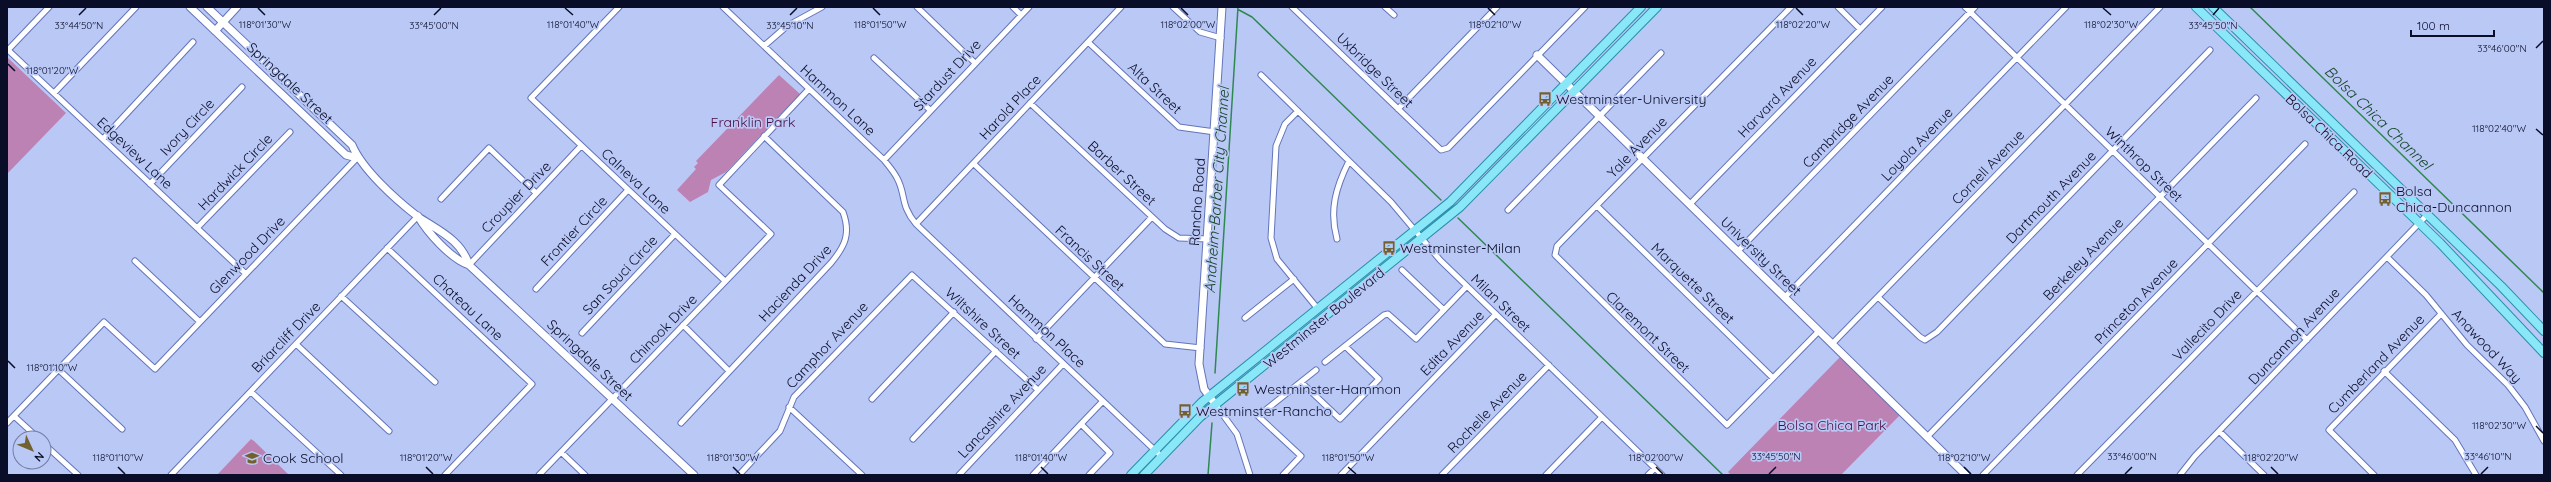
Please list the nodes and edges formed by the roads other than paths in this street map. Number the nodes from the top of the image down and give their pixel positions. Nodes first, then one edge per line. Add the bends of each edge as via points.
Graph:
1 (48, 7) edge
2 (136, 7) edge
3 (190, 7) edge
4 (207, 7) edge
5 (237, 7) edge
6 (619, 7) edge
7 (723, 7) edge
8 (822, 7) edge
9 (917, 7) edge
10 (1013, 7) edge
11 (1029, 7) edge
12 (1121, 7) edge
13 (1173, 7) edge
14 (1222, 7) edge
15 (1292, 7) edge
16 (1385, 7) edge
17 (1497, 7) edge
18 (1585, 7) edge
19 (1641, 7) edge
20 (1657, 7) edge
21 (1790, 7) edge
22 (1838, 7) edge
23 (1882, 7) edge
24 (1965, 7) edge
25 (1975, 7) edge
26 (2066, 7) edge
27 (2160, 7) edge
28 (2196, 7) edge
29 (2214, 7) edge
30 (1970, 12) junction
31 (1021, 15) junction
32 (1394, 15) dead end
33 (223, 22) junction
34 (1860, 29) junction
35 (215, 31) junction
36 (1221, 38) junction
37 (193, 42) dead end
38 (1088, 42) junction
39 (764, 46) junction
40 (8, 50) edge
41 (2210, 50) dead end
42 (1661, 53) dead end
43 (1537, 55) junction
44 (874, 58) dead end
45 (2017, 58) junction
46 (975, 63) junction
47 (1261, 75) dead end
48 (1566, 84) junction
49 (242, 87) dead end
50 (809, 89) junction
51 (1575, 92) junction
52 (54, 93) junction
53 (2256, 98) dead end
54 (1030, 103) junction
55 (2065, 105) junction
56 (1398, 109) junction
57 (930, 110) junction
58 (1298, 111) junction
59 (1599, 116) junction
60 (290, 132) dead end
61 (1215, 132) junction
62 (341, 136) junction
63 (764, 136) junction
64 (330, 138) junction
65 (103, 139) junction
66 (2305, 144) dead end
67 (581, 146) junction
68 (2112, 151) junction
69 (357, 158) junction
70 (1643, 159) junction
71 (884, 160) junction
72 (1349, 161) junction
73 (974, 164) junction
74 (150, 184) junction
75 (628, 190) junction
76 (2354, 192) dead end
77 (536, 193) junction
78 (2160, 197) junction
79 (441, 199) dead end
80 (1690, 204) junction
81 (1597, 206) junction
82 (1508, 210) dead end
83 (2428, 214) junction
84 (418, 216) junction
85 (1152, 217) junction
86 (2420, 223) junction
87 (916, 224) junction
88 (197, 228) junction
89 (1415, 231) junction
90 (675, 234) junction
91 (1208, 239) junction
92 (1337, 239) dead end
93 (1422, 239) junction
94 (2209, 242) junction
95 (387, 248) junction
96 (1738, 251) junction
97 (1554, 255) joint
98 (2387, 257) junction
99 (135, 261) dead end
100 (469, 265) junction
101 (1402, 270) dead end
102 (246, 274) junction
103 (912, 275) joint
104 (1093, 278) junction
105 (1294, 278) junction
106 (725, 281) junction
107 (1467, 286) junction
108 (536, 289) dead end
109 (2257, 291) junction
110 (342, 296) junction
111 (1785, 297) junction
112 (1878, 297) junction
113 (1318, 308) junction
114 (1444, 310) junction
115 (954, 312) junction
116 (1496, 314) junction
117 (2441, 314) junction
118 (1245, 318) dead end
119 (200, 322) junction
120 (684, 325) junction
121 (1819, 331) junction
122 (2544, 331) edge
123 (582, 333) dead end
124 (1036, 339) junction
125 (2306, 340) junction
126 (296, 344) junction
127 (1832, 344) junction
128 (1345, 346) junction
129 (1201, 348) junction
130 (996, 351) junction
131 (2544, 353) edge
132 (1325, 362) dead end
133 (1063, 364) junction
134 (1549, 365) junction
135 (58, 369) junction
136 (1316, 370) dead end
137 (729, 371) junction
138 (2384, 371) junction
139 (1773, 378) junction
140 (434, 382) dead end
141 (1301, 382) junction
142 (1038, 390) junction
143 (251, 392) junction
144 (1209, 396) junction
145 (613, 399) junction
146 (872, 399) dead end
147 (1103, 401) junction
148 (1215, 404) junction
149 (789, 407) junction
150 (14, 416) junction
151 (1602, 417) junction
152 (7, 423) edge
153 (681, 423) dead end
154 (1081, 424) junction
155 (122, 429) dead end
156 (29, 430) edge
157 (389, 431) dead end
158 (2219, 431) junction
159 (1927, 437) junction
160 (913, 439) dead end
161 (2544, 441) edge
162 (1155, 450) junction
163 (52, 451) edge
164 (561, 452) junction
165 (1161, 456) junction
166 (1655, 468) junction
167 (78, 474) edge
168 (171, 475) edge
169 (340, 475) edge
170 (446, 475) edge
171 (539, 475) edge
172 (585, 475) edge
173 (694, 475) edge
174 (739, 475) edge
175 (862, 475) edge
176 (959, 475) edge
177 (1032, 475) edge
178 (1089, 475) edge
179 (1131, 475) edge
180 (1144, 475) edge
181 (1250, 475) edge
182 (1283, 475) edge
183 (1341, 475) edge
184 (1442, 475) edge
185 (1546, 475) edge
186 (1648, 475) edge
187 (1662, 475) edge
188 (1966, 475) edge
189 (1983, 475) edge
190 (2077, 475) edge
191 (2180, 475) edge
192 (2264, 475) edge
193 (2374, 475) edge
194 (2476, 475) edge

1 - 40 street
2 - 52 street
3 - 35 street, Springdale Street
4 - 33 street, Springdale Street
5 - 33 street
6 - 67 street, Calneva Lane via 531,98
7 - 39 street, Hammon Lane
8 - 39 street via 787,26
9 - 46 street
10 - 31 street
11 - 31 street, Stardust Drive
12 - 38 street, Harold Place
13 - 36 street via 1200,32
14 - 36 street, Rancho Road
15 - 56 street, Uxbridge Street
16 - 32 street
17 - 56 street
18 - 43 street
19 - 48 main road, Westminster Boulevard
20 - 51 main road, Westminster Boulevard
21 - 70 street, Yale Avenue
22 - 34 street
23 - 34 street, Harvard Avenue
24 - 30 street, Winthrop Street
25 - 30 street, Cambridge Avenue
26 - 45 street, Loyola Avenue
27 - 55 street, Cornell Avenue
28 - 86 main road, Bolsa Chica Road
29 - 83 main road, Bolsa Chica Road
30 - 45 street, Winthrop Street
30 - 96 street, Cambridge Avenue
31 - 46 street, Stardust Drive
33 - 35 street
33 - 62 street, Springdale Street
34 - 80 street, Harvard Avenue
35 - 64 street, Springdale Street
36 - 61 street, Rancho Road
37 - 65 street
38 - 54 street, Harold Place
38 - 61 street, Alta Street via 1179,127
39 - 50 street, Hammon Lane
40 - 52 street, Edgeview Lane
41 - 68 street, Dartmouth Avenue
42 - 59 street
43 - 48 street, University Street
43 - 56 street, Uxbridge Street via 1448,148 1441,150
44 - 57 street
45 - 55 street, Winthrop Street
45 - 111 street, Loyola Avenue
46 - 57 street, Stardust Drive
47 - 58 street, Milan Street
48 - 51 street, University Street
48 - 89 main road, Westminster Boulevard via 1454,198
49 - 74 street, Ivory Circle
50 - 63 street
50 - 71 street, Hammon Lane
51 - 59 street, University Street
51 - 93 main road, Westminster Boulevard via 1470,199
52 - 65 street, Edgeview Lane
53 - 78 street, Berkeley Avenue
54 - 73 street, Harold Place
54 - 85 street, Barber Street
55 - 68 street, Winthrop Street
55 - 112 street, Cornell Avenue
57 - 71 street, Stardust Drive
58 - 72 street, Milan Street
58 - 105 street via 1285,124 1276,146 1271,238 1278,259
59 - 70 street, University Street
59 - 82 street
60 - 88 street, Hardwick Circle
61 - 91 street, Rancho Road
62 - 64 street via 332,135
62 - 69 street, Springdale Street via 352,144
63 - 106 street, Chinook Drive via 719,185 770,234
63 - 137 street, Hacienda Drive via 843,212 848,224 848,235 843,248 831,263
64 - 69 street, Springdale Street via 346,155
65 - 74 street, Edgeview Lane
66 - 94 street, Princeton Avenue
67 - 75 street, Calneva Lane
67 - 77 street, Croupier Drive
68 - 78 street, Winthrop Street
68 - 112 street, Dartmouth Avenue via 1937,332 1925,340
69 - 84 street, Springdale Street
69 - 102 street, Glenwood Drive
70 - 80 street, University Street
70 - 81 street, Yale Avenue
71 - 87 street, Hammon Lane via 898,179 905,208
72 - 89 street, Milan Street
72 - 92 street via 1334,197 1333,215
73 - 87 street, Harold Place
73 - 104 street, Francis Street
74 - 88 street, Edgeview Lane
75 - 90 street, Calneva Lane
75 - 108 street, Frontier Circle
76 - 109 street, Vallecito Drive
77 - 79 street via 489,148
77 - 100 street, Croupier Drive
78 - 94 street, Winthrop Street
78 - 159 street, Berkeley Avenue
80 - 96 street, University Street
81 - 97 street, Yale Avenue via 1557,246
81 - 139 street, Marquette Street
83 - 86 street, Duncannon Avenue
83 - 122 main road, Bolsa Chica Road
84 - 95 street, Briarcliff Drive
84 - 100 street, Springdale Street via 436,226 465,252
85 - 91 street, Barber Street via 1179,238
85 - 104 street
86 - 98 street, Duncannon Avenue
86 - 131 main road, Bolsa Chica Road
87 - 124 street, Hammon Place
88 - 102 street, Edgeview Lane
89 - 93 street, Milan Street
89 - 113 main road, Westminster Boulevard
90 - 106 street, Calneva Lane
90 - 123 street, San Souci Circle
91 - 129 street, Rancho Road
93 - 107 street, Milan Street
93 - 148 main road, Westminster Boulevard
94 - 109 street, Winthrop Street
94 - 189 street, Princeton Avenue
95 - 110 street, Briarcliff Drive
95 - 170 street, Chateau Lane via 532,384
96 - 111 street, University Street
97 - 139 street, Claremont Street via 1727,425
98 - 117 street, Anawood Way via 2426,294
98 - 125 street, Duncannon Avenue
99 - 119 street
100 - 145 street, Springdale Street
101 - 114 street
102 - 119 street, Glenwood Drive
103 - 115 street, Wiltshire Street
103 - 149 street, Camphor Avenue via 794,397
104 - 124 street
104 - 129 street, Francis Street via 1165,344
105 - 113 street
105 - 118 street
106 - 120 street, Chinook Drive
107 - 114 street
107 - 116 street, Milan Street
109 - 125 street, Winthrop Street
109 - 190 street, Vallecito Drive
110 - 126 street, Briarcliff Drive
110 - 140 street
111 - 121 street, University Street
112 - 127 street, Cornell Avenue
113 - 144 main road, Westminster Boulevard
114 - 128 street via 1416,339 1388,314
115 - 130 street, Wiltshire Street
115 - 146 street
116 - 134 street, Milan Street
116 - 183 street, Edita Avenue
117 - 138 street, Cumberland Avenue
117 - 161 street, Anawood Way via 2467,345 2518,397
119 - 135 street, Glenwood Drive via 155,369 104,322
120 - 137 street
120 - 145 street, Chinook Drive
121 - 127 street, University Street
121 - 139 street
124 - 133 street, Hammon Place
125 - 158 street, Duncannon Avenue
126 - 143 street, Briarcliff Drive
126 - 157 street
127 - 159 street, University Street
128 - 132 street
128 - 141 street via 1379,379 1340,420
129 - 144 street, Rancho Road via 1200,372
130 - 142 street, Wiltshire Street
130 - 160 street
133 - 142 street, Lancashire Avenue
133 - 147 street, Hammon Place
134 - 151 street, Milan Street
134 - 184 street, Rochelle Avenue
135 - 150 street
135 - 155 street
136 - 141 street
137 - 153 street, Hacienda Drive
138 - 193 street, Cumberland Avenue via 2329,430
138 - 194 street via 2456,440
141 - 182 street via 1258,416 1300,456
142 - 176 street, Lancashire Avenue
143 - 168 street, Briarcliff Drive
143 - 169 street
144 - 148 street
144 - 162 main road, Westminster Boulevard
145 - 164 street, Chinook Drive
145 - 173 street, Springdale Street
147 - 154 street
147 - 162 street, Hammon Place
148 - 165 main road, Westminster Boulevard
148 - 181 street via 1237,434
149 - 174 street, Camphor Avenue via 780,431
149 - 175 street
150 - 152 street
150 - 156 street
151 - 166 street, Milan Street
151 - 185 street
154 - 177 street
154 - 178 street via 1110,452
158 - 191 street, Duncannon Avenue
158 - 192 street
159 - 188 street, University Street
162 - 165 street, Hammon Place
162 - 179 main road, Westminster Boulevard
163 - 167 street
164 - 171 street, Chinook Drive
164 - 172 street
165 - 180 main road, Westminster Boulevard
166 - 186 street
166 - 187 street, Milan Street

